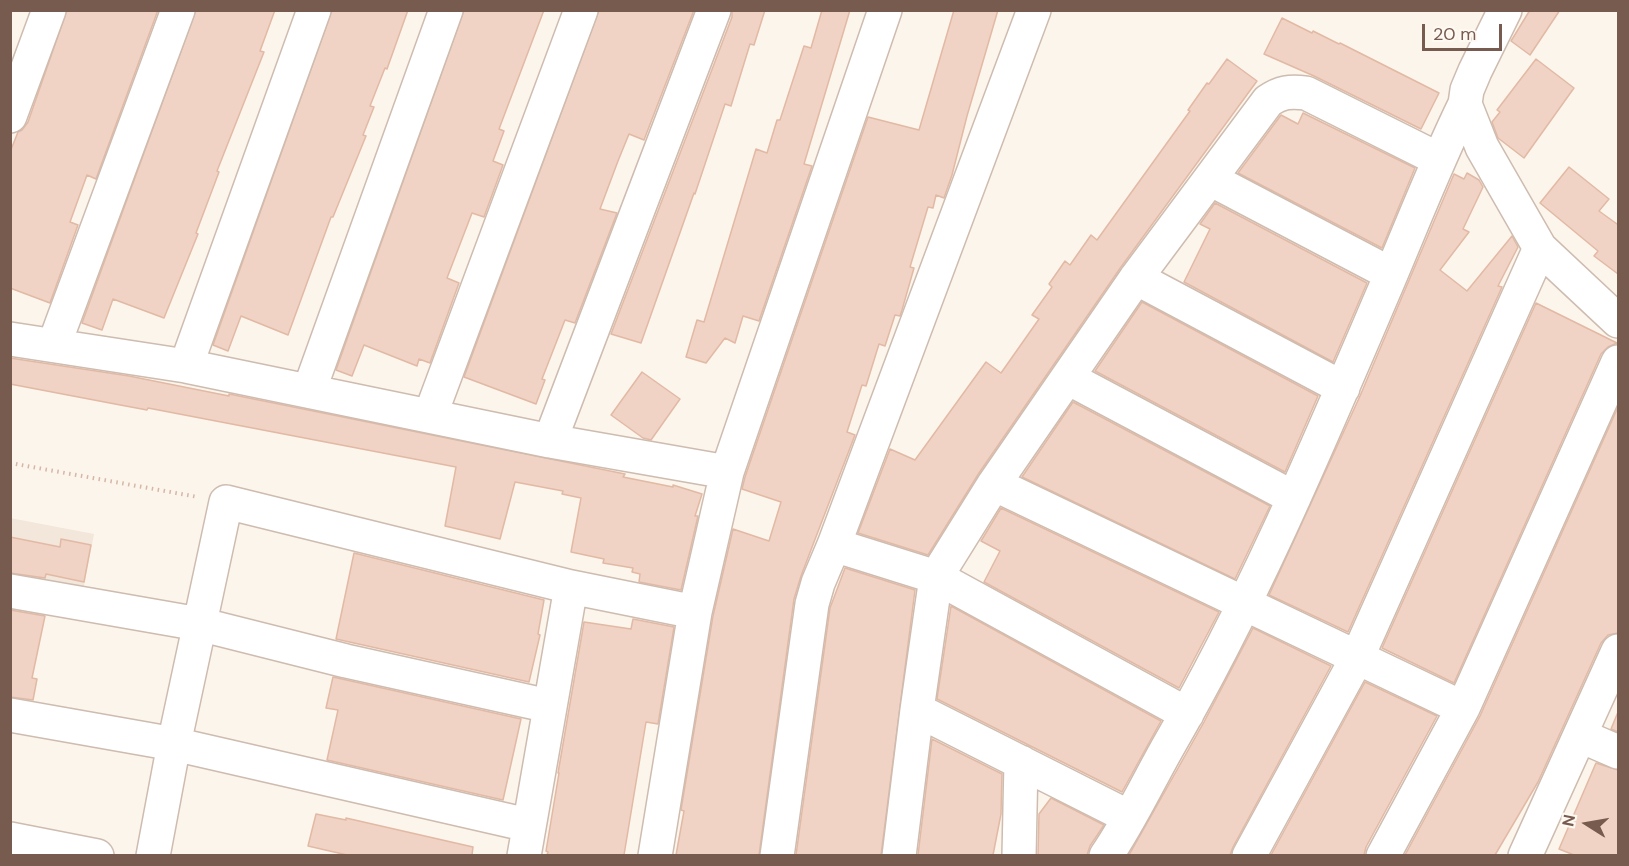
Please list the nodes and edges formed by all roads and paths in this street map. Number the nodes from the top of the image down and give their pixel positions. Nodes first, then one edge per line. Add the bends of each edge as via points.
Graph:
1 (49, 10) edge
2 (178, 10) edge
3 (314, 10) edge
4 (446, 10) edge
5 (581, 10) edge
6 (714, 10) edge
7 (885, 10) edge
8 (1034, 10) edge
9 (1505, 10) edge
10 (1465, 104) junction
11 (10, 116) edge
12 (1438, 159) junction
13 (1210, 179) junction
14 (1540, 248) junction
15 (1391, 274) junction
16 (1136, 278) junction
17 (1618, 321) edge
18 (10, 339) edge
19 (54, 345) junction
20 (1618, 362) edge
21 (186, 366) junction
22 (1068, 378) junction
23 (1342, 388) junction
24 (309, 391) junction
25 (430, 416) junction
26 (549, 441) junction
27 (10, 463) edge
28 (727, 472) junction
29 (994, 484) junction
30 (1294, 498) junction
31 (226, 502) junction
32 (834, 545) junction
33 (936, 577) junction
34 (571, 587) junction
35 (10, 591) edge
36 (1244, 605) junction
37 (695, 612) junction
38 (199, 624) junction
39 (1618, 651) edge
40 (1357, 658) junction
41 (549, 706) junction
42 (1462, 708) junction
43 (917, 710) junction
44 (1187, 714) junction
45 (10, 715) edge
46 (1581, 736) junction
47 (174, 744) junction
48 (1618, 752) edge
49 (1021, 762) junction
50 (1129, 817) junction
51 (10, 838) edge
52 (526, 840) edge
53 (97, 855) edge
54 (153, 855) edge
55 (655, 855) edge
56 (777, 855) edge
57 (899, 855) edge
58 (1019, 855) edge
59 (1106, 855) edge
60 (1249, 855) edge
61 (1383, 855) edge
62 (1526, 855) edge

1 - 11 street
2 - 19 street
3 - 21 street
4 - 24 street
5 - 25 street
6 - 26 street
7 - 28 street
8 - 32 street
9 - 10 street via 1474,71
10 - 12 street
10 - 14 street via 1482,147
12 - 13 street via 1305,93 1290,91 1268,101
12 - 15 street
13 - 15 street
13 - 16 street
14 - 17 street
14 - 40 street
15 - 23 street
16 - 22 street
16 - 23 street
18 - 19 street
19 - 21 street
20 - 42 street
21 - 24 street
22 - 29 street
22 - 30 street
23 - 30 street
24 - 25 street
25 - 26 street
26 - 28 street
27 - 31 path
28 - 37 street
29 - 33 street
29 - 36 street
30 - 36 street
31 - 34 street
31 - 38 street
32 - 33 street
32 - 56 street via 812,604
33 - 43 street
33 - 44 street
34 - 37 street
34 - 41 street
35 - 38 street
36 - 40 street
36 - 44 street
37 - 55 street
38 - 41 street
38 - 47 street
39 - 46 street
40 - 42 street
40 - 60 street
41 - 52 street
42 - 61 street
43 - 49 street
43 - 57 street
44 - 50 street
45 - 47 street
46 - 48 street
46 - 62 street
47 - 52 street
47 - 54 street
49 - 50 street
49 - 58 street
50 - 59 street
51 - 53 street

